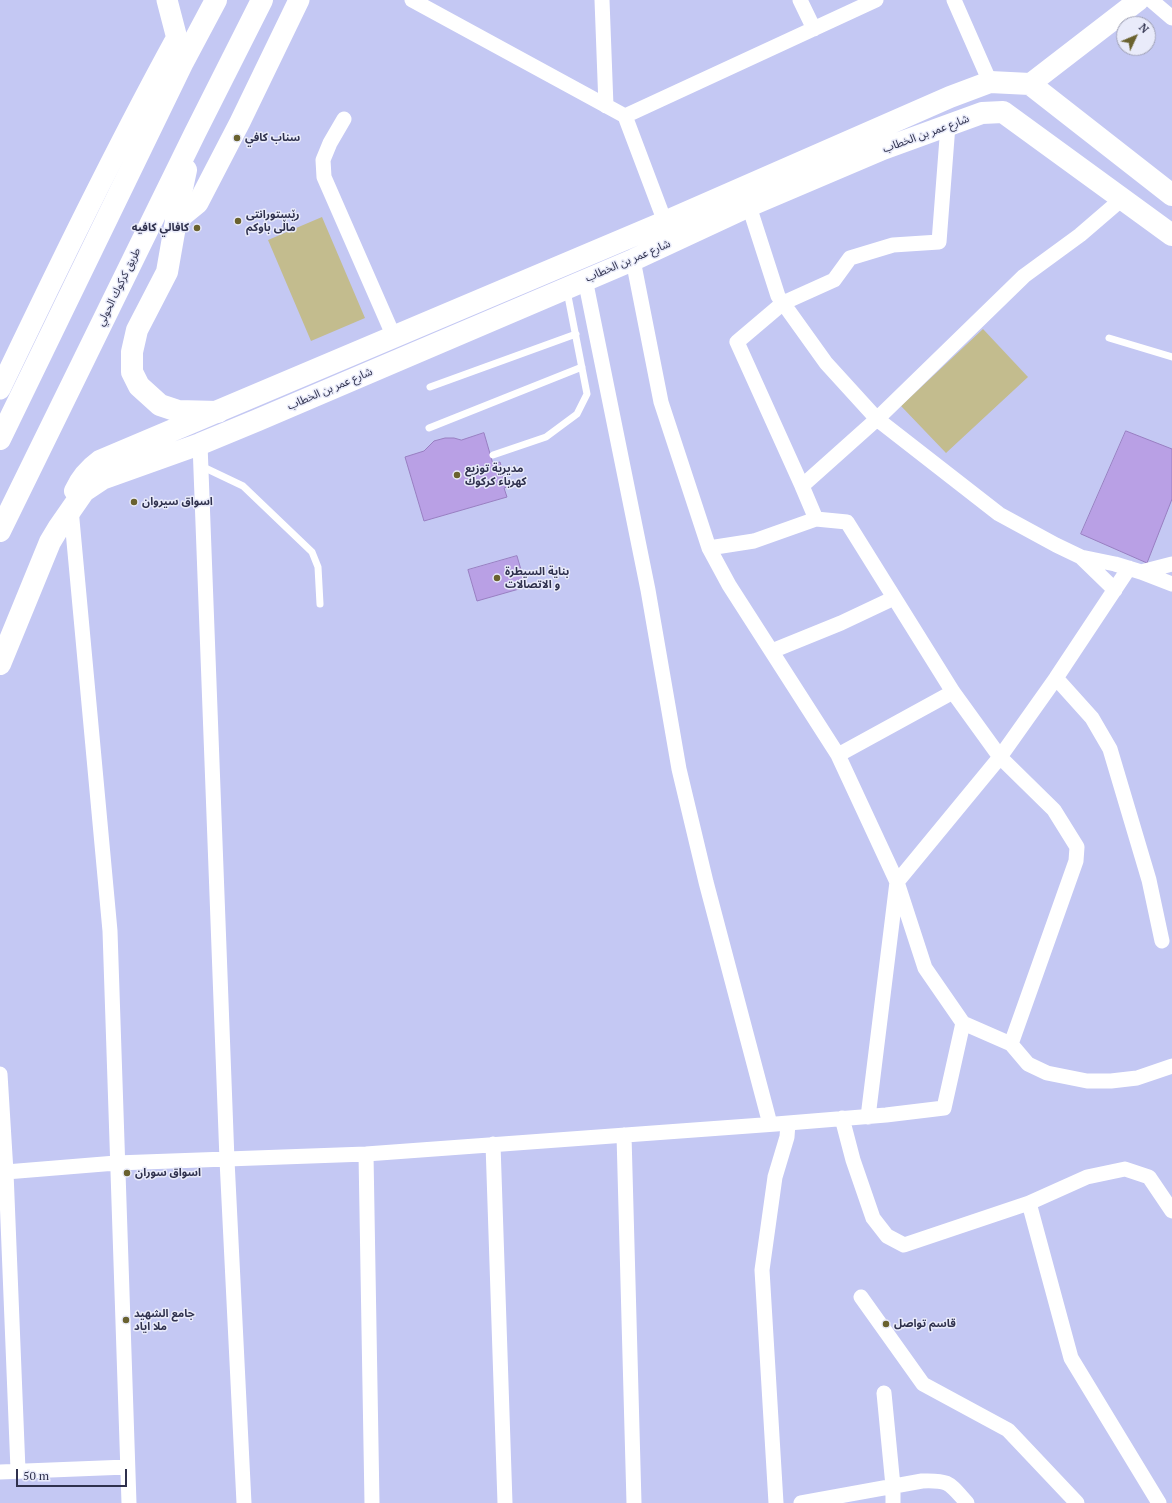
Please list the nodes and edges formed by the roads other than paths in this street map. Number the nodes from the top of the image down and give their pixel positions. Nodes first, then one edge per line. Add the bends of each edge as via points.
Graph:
1 (167, 0) edge
2 (216, 0) edge
3 (262, 0) edge
4 (299, 0) edge
5 (412, 0) edge
6 (602, 0) edge
7 (800, 0) edge
8 (876, 0) edge
9 (954, 0) edge
10 (1139, 0) edge
11 (1151, 0) edge
12 (1172, 18) edge
13 (814, 29) junction
14 (177, 37) junction
15 (183, 62) junction
16 (990, 82) junction
17 (1030, 84) junction
18 (606, 106) junction
19 (625, 116) junction
20 (344, 119) dead end
21 (948, 125) junction
22 (194, 133) junction
23 (1172, 195) edge
24 (1122, 198) junction
25 (748, 206) junction
26 (176, 221) junction
27 (665, 222) junction
28 (1172, 235) edge
29 (633, 260) junction
30 (576, 283) junction
31 (783, 303) junction
32 (576, 334) junction
33 (394, 337) junction
34 (1109, 338) dead end
35 (1172, 357) edge
36 (582, 367) junction
37 (430, 386) dead end
38 (0, 389) edge
39 (249, 399) junction
40 (218, 412) junction
41 (877, 419) junction
42 (258, 420) junction
43 (429, 428) dead end
44 (0, 438) edge
45 (200, 444) junction
46 (493, 455) dead end
47 (201, 466) junction
48 (802, 486) junction
49 (71, 509) junction
50 (816, 519) junction
51 (0, 531) edge
52 (709, 548) junction
53 (1081, 557) junction
54 (1172, 564) edge
55 (1135, 570) junction
56 (1172, 584) edge
57 (1114, 590) junction
58 (894, 598) junction
59 (320, 604) dead end
60 (772, 650) junction
61 (0, 664) edge
62 (1056, 678) junction
63 (953, 692) junction
64 (838, 755) junction
65 (1000, 757) junction
66 (897, 882) junction
67 (1162, 941) dead end
68 (963, 1023) junction
69 (1011, 1044) junction
70 (1172, 1066) edge
71 (0, 1074) edge
72 (868, 1116) junction
73 (842, 1118) junction
74 (788, 1123) junction
75 (770, 1124) junction
76 (624, 1135) junction
77 (493, 1144) junction
78 (366, 1154) junction
79 (227, 1160) junction
80 (116, 1163) junction
81 (6, 1172) junction
82 (1029, 1203) junction
83 (1172, 1211) edge
84 (861, 1297) dead end
85 (884, 1393) dead end
86 (127, 1467) junction
87 (18, 1470) junction
88 (0, 1472) edge
89 (893, 1486) junction
90 (129, 1503) edge
91 (244, 1503) edge
92 (372, 1503) edge
93 (505, 1503) edge
94 (634, 1503) edge
95 (776, 1503) edge
96 (801, 1503) edge
97 (893, 1503) edge
98 (966, 1503) edge
99 (1076, 1503) edge
100 (1159, 1503) edge

1 - 14 main road
2 - 15 main road
3 - 22 main road, طريق كركوك الحولي
4 - 26 main road via 198,203
5 - 18 street
6 - 18 street
7 - 13 street
8 - 13 street
9 - 16 street
10 - 17 main road
11 - 12 street
13 - 19 street
14 - 15 main road
14 - 38 main road via 134,115
15 - 44 main road
16 - 17 main road, شارع عمر بن الخطاب
16 - 27 main road, شارع عمر بن الخطاب via 950,96
17 - 23 main road
18 - 19 street
19 - 27 street
20 - 33 street via 323,160 324,177
21 - 24 main road, شارع عمر بن الخطاب via 982,113 1002,112
21 - 25 main road, شارع عمر بن الخطاب via 882,149
21 - 31 street via 939,242 893,245 850,258 834,280
22 - 26 main road
22 - 51 main road, طريق كركوك الحولي
24 - 28 main road, شارع عمر بن الخطاب
24 - 41 street via 1080,235 1024,276
25 - 29 main road, شارع عمر بن الخطاب
25 - 31 street via 778,296
26 - 40 main road via 167,272 137,330 132,352 132,372 139,386 160,405 178,411
27 - 33 main road, شارع عمر بن الخطاب
29 - 30 main road, شارع عمر بن الخطاب
29 - 52 street via 661,402
30 - 32 lane
30 - 42 main road, شارع عمر بن الخطاب
30 - 75 street via 648,590 679,769
31 - 41 street via 826,362
31 - 48 street via 737,342
32 - 36 lane
32 - 37 lane
33 - 39 main road, شارع عمر بن الخطاب
34 - 35 lane
36 - 43 lane
36 - 46 lane via 588,394 577,414 546,437
39 - 40 main road, شارع عمر بن الخطاب
39 - 42 main road
40 - 49 main road, شارع عمر بن الخطاب via 100,461 79,481
41 - 48 street
41 - 53 street via 999,514
42 - 45 main road, شارع عمر بن الخطاب
45 - 47 street
45 - 49 main road, شارع عمر بن الخطاب via 102,479 84,492
47 - 59 lane via 243,486 312,552 318,567
47 - 79 street
48 - 50 street
49 - 61 main road, شارع عمر بن الخطاب via 50,542
49 - 80 street via 110,931
50 - 52 street via 754,541
50 - 58 street via 847,522
52 - 60 street via 729,585
53 - 55 street
53 - 57 street
54 - 55 street
55 - 56 street
55 - 57 street
57 - 62 street
58 - 60 street via 841,623
58 - 63 street
60 - 64 street
62 - 65 street
62 - 67 street via 1092,718 1110,749 1149,880
63 - 64 street
63 - 65 street
64 - 66 street
65 - 66 street
65 - 69 street via 1054,810 1077,847 1076,861
66 - 68 street via 925,968
66 - 72 street
68 - 69 street
68 - 72 street via 944,1108
69 - 70 street via 1028,1064 1047,1073 1087,1081 1137,1078
71 - 81 street
72 - 73 street
73 - 74 street
73 - 82 street via 872,1218 887,1236 904,1244
74 - 75 street
74 - 95 street via 787,1137 775,1177 762,1270
75 - 76 street
76 - 77 street
76 - 94 street
77 - 78 street
77 - 93 street
78 - 79 street
78 - 92 street
79 - 80 street
79 - 91 street
80 - 81 street
80 - 86 street
81 - 87 street
82 - 83 street via 1086,1177 1125,1169 1149,1177
82 - 100 street via 1071,1358
84 - 99 street via 923,1384 1008,1430
85 - 89 street
86 - 87 street
86 - 90 street
87 - 88 street
89 - 96 street
89 - 97 street
89 - 98 street via 940,1480 951,1485

